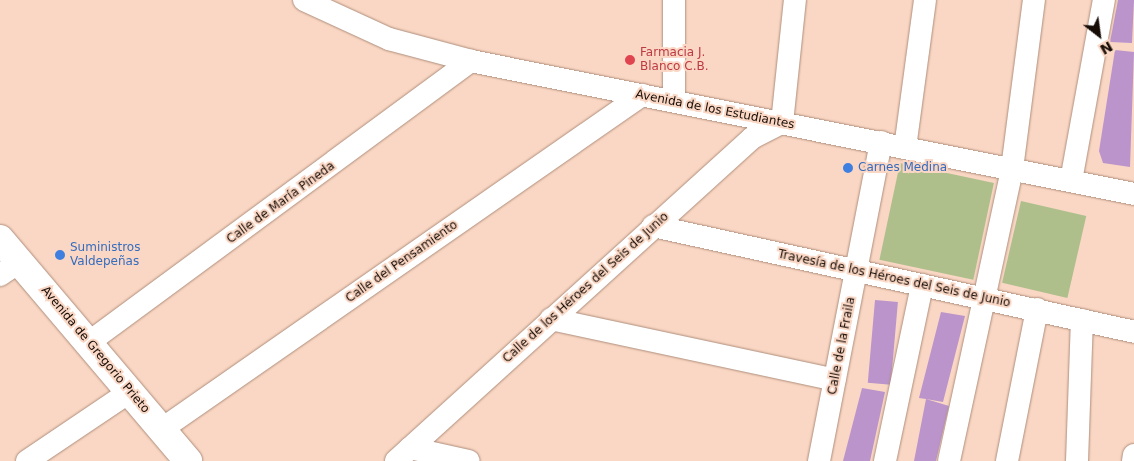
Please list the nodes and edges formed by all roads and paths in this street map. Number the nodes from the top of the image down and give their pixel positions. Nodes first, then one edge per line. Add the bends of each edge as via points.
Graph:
1 (674, 0) edge
2 (795, 0) edge
3 (925, 0) edge
4 (1034, 0) edge
5 (1104, 0) edge
6 (308, 1) edge
7 (471, 61) junction
8 (642, 95) junction
9 (674, 101) junction
10 (782, 123) junction
11 (881, 142) junction
12 (905, 148) junction
13 (1012, 169) junction
14 (1071, 181) junction
15 (1134, 194) edge
16 (653, 226) junction
17 (0, 239) edge
18 (10, 268) edge
19 (856, 272) junction
20 (922, 285) junction
21 (984, 298) junction
22 (1038, 309) junction
23 (551, 319) junction
24 (1082, 320) junction
25 (1134, 332) edge
26 (88, 343) junction
27 (835, 380) junction
28 (128, 393) junction
29 (162, 429) junction
30 (403, 455) edge
31 (1134, 455) edge
32 (27, 461) edge
33 (188, 461) edge
34 (469, 461) edge
35 (820, 461) edge
36 (885, 461) edge
37 (949, 461) edge
38 (1008, 461) edge
39 (1078, 461) edge
40 (1133, 461) edge

1 - 9 street
2 - 10 street
3 - 12 street
4 - 13 street
5 - 14 street
6 - 7 street, Avenida de los Estudiantes via 389,39
7 - 8 street, Avenida de los Estudiantes
7 - 26 street, Calle de María Pineda
8 - 9 street, Avenida de los Estudiantes
8 - 29 street, Calle del Pensamiento
9 - 10 street, Avenida de los Estudiantes
10 - 11 street, Avenida de los Estudiantes
10 - 16 street, Calle de los Héroes del Seis de Junio via 752,138
11 - 12 street, Avenida de los Estudiantes
11 - 19 street, Calle de la Fraila
12 - 13 street, Avenida de los Estudiantes
13 - 14 street, Avenida de los Estudiantes
13 - 21 street
14 - 15 street, Avenida de los Estudiantes
16 - 19 street, Travesía de los Héroes del Seis de Junio
16 - 23 street, Calle de los Héroes del Seis de Junio
17 - 18 street, Avenida de Gregorio Prieto
18 - 26 street, Avenida de Gregorio Prieto
19 - 20 street, Travesía de los Héroes del Seis de Junio
19 - 27 street, Calle de la Fraila
20 - 21 street, Travesía de los Héroes del Seis de Junio
20 - 36 street
21 - 22 street, Travesía de los Héroes del Seis de Junio
21 - 37 street
22 - 24 street, Travesía de los Héroes del Seis de Junio
22 - 38 street
23 - 27 street
23 - 30 street, Calle de los Héroes del Seis de Junio
24 - 25 street, Travesía de los Héroes del Seis de Junio
24 - 39 street
26 - 28 street, Avenida de Gregorio Prieto
27 - 35 street, Calle de la Fraila
28 - 29 street, Avenida de Gregorio Prieto
28 - 32 street
29 - 33 street, Avenida de Gregorio Prieto
30 - 34 street
31 - 40 street

